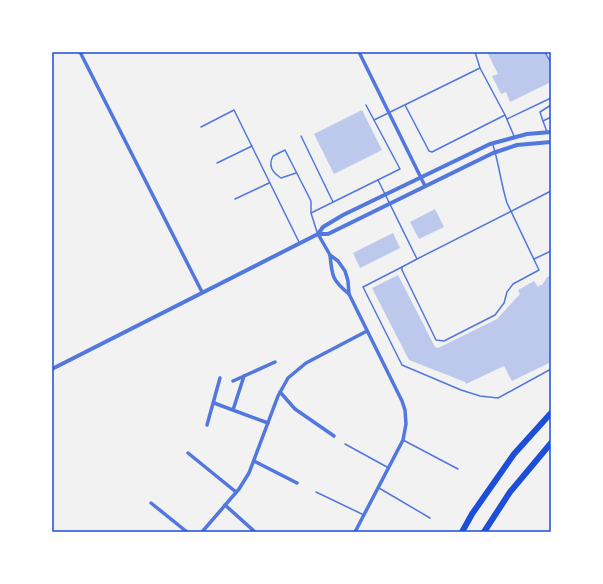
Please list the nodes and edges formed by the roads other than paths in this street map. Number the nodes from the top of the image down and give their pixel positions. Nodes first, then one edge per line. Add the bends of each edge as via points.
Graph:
1 (80, 52) edge
2 (360, 52) edge
3 (475, 52) edge
4 (545, 52) edge
5 (551, 63) edge
6 (480, 68) junction
7 (551, 98) edge
8 (366, 105) dead end
9 (405, 105) junction
10 (551, 105) edge
11 (389, 113) junction
12 (505, 115) junction
13 (551, 116) edge
14 (374, 120) junction
15 (507, 120) junction
16 (543, 121) junction
17 (201, 127) dead end
18 (549, 132) edge
19 (301, 136) dead end
20 (514, 136) junction
21 (551, 142) edge
22 (492, 143) junction
23 (252, 146) junction
24 (495, 152) junction
25 (217, 163) dead end
26 (296, 173) junction
27 (421, 177) junction
28 (378, 180) junction
29 (270, 183) junction
30 (425, 186) junction
31 (551, 191) edge
32 (386, 194) junction
33 (235, 199) dead end
34 (333, 202) junction
35 (390, 204) junction
36 (512, 212) junction
37 (311, 213) junction
38 (318, 234) junction
39 (300, 243) junction
40 (551, 251) edge
41 (330, 255) junction
42 (417, 259) junction
43 (534, 259) junction
44 (402, 267) junction
45 (202, 292) junction
46 (349, 294) junction
47 (367, 331) junction
48 (275, 362) dead end
49 (52, 368) edge
50 (551, 369) edge
51 (244, 376) junction
52 (220, 378) dead end
53 (233, 381) dead end
54 (280, 392) junction
55 (214, 403) junction
56 (233, 410) junction
57 (551, 413) edge
58 (268, 423) junction
59 (207, 425) dead end
60 (334, 436) dead end
61 (403, 440) junction
62 (551, 443) edge
63 (345, 444) dead end
64 (188, 453) dead end
65 (254, 460) junction
66 (389, 468) junction
67 (458, 469) dead end
68 (297, 483) dead end
69 (378, 488) junction
70 (236, 492) junction
71 (316, 492) dead end
72 (151, 503) dead end
73 (225, 505) junction
74 (364, 515) junction
75 (430, 518) dead end
76 (186, 532) edge
77 (202, 532) edge
78 (255, 532) edge
79 (355, 532) edge
80 (462, 532) edge
81 (484, 532) edge

1 - 45 street
2 - 11 street
3 - 6 lane
4 - 5 lane
6 - 9 lane
6 - 12 lane
7 - 15 lane
8 - 14 lane
9 - 11 lane
9 - 12 lane via 429,151 432,152
10 - 16 lane via 540,112
11 - 14 lane
11 - 27 street
12 - 15 lane
13 - 16 lane
14 - 28 lane via 400,169
15 - 20 lane
16 - 18 lane
17 - 23 lane via 234,110
18 - 20 street
19 - 34 lane
20 - 22 street
21 - 24 street via 517,145
22 - 24 lane
22 - 27 street
23 - 25 lane
23 - 29 lane
24 - 30 street
24 - 36 lane via 504,193
26 - 26 lane via 284,150 273,156 270,161 274,174 281,178
26 - 37 lane via 310,200
27 - 30 street
27 - 32 street
28 - 32 lane
28 - 34 lane
29 - 33 lane
29 - 39 lane
30 - 35 street
31 - 36 lane
32 - 35 lane
32 - 38 street via 322,227
34 - 37 lane
35 - 38 street via 328,234
35 - 42 lane
36 - 42 lane
36 - 43 lane
37 - 38 lane
38 - 39 street
38 - 41 street
39 - 45 street
40 - 43 lane
41 - 46 street via 345,271
41 - 46 street via 335,282
42 - 44 lane
43 - 44 lane via 539,270 514,284 495,315 444,341 436,340
44 - 50 lane via 363,287 402,365 461,390 498,398
45 - 49 street
46 - 47 street
47 - 54 street via 296,370
47 - 61 street via 405,410
48 - 51 street
51 - 53 street
51 - 56 street
52 - 55 street
54 - 58 street
54 - 60 street via 295,408
55 - 56 street
55 - 59 street
56 - 58 street
57 - 80 highway via 514,454
58 - 65 street
61 - 66 street
61 - 67 lane
62 - 81 highway via 510,492
63 - 66 lane
64 - 70 street
65 - 68 street
65 - 70 street via 249,473
66 - 69 street
69 - 74 street
69 - 75 lane
70 - 73 street
71 - 74 lane
72 - 76 street
73 - 77 street
73 - 78 street
74 - 79 street

